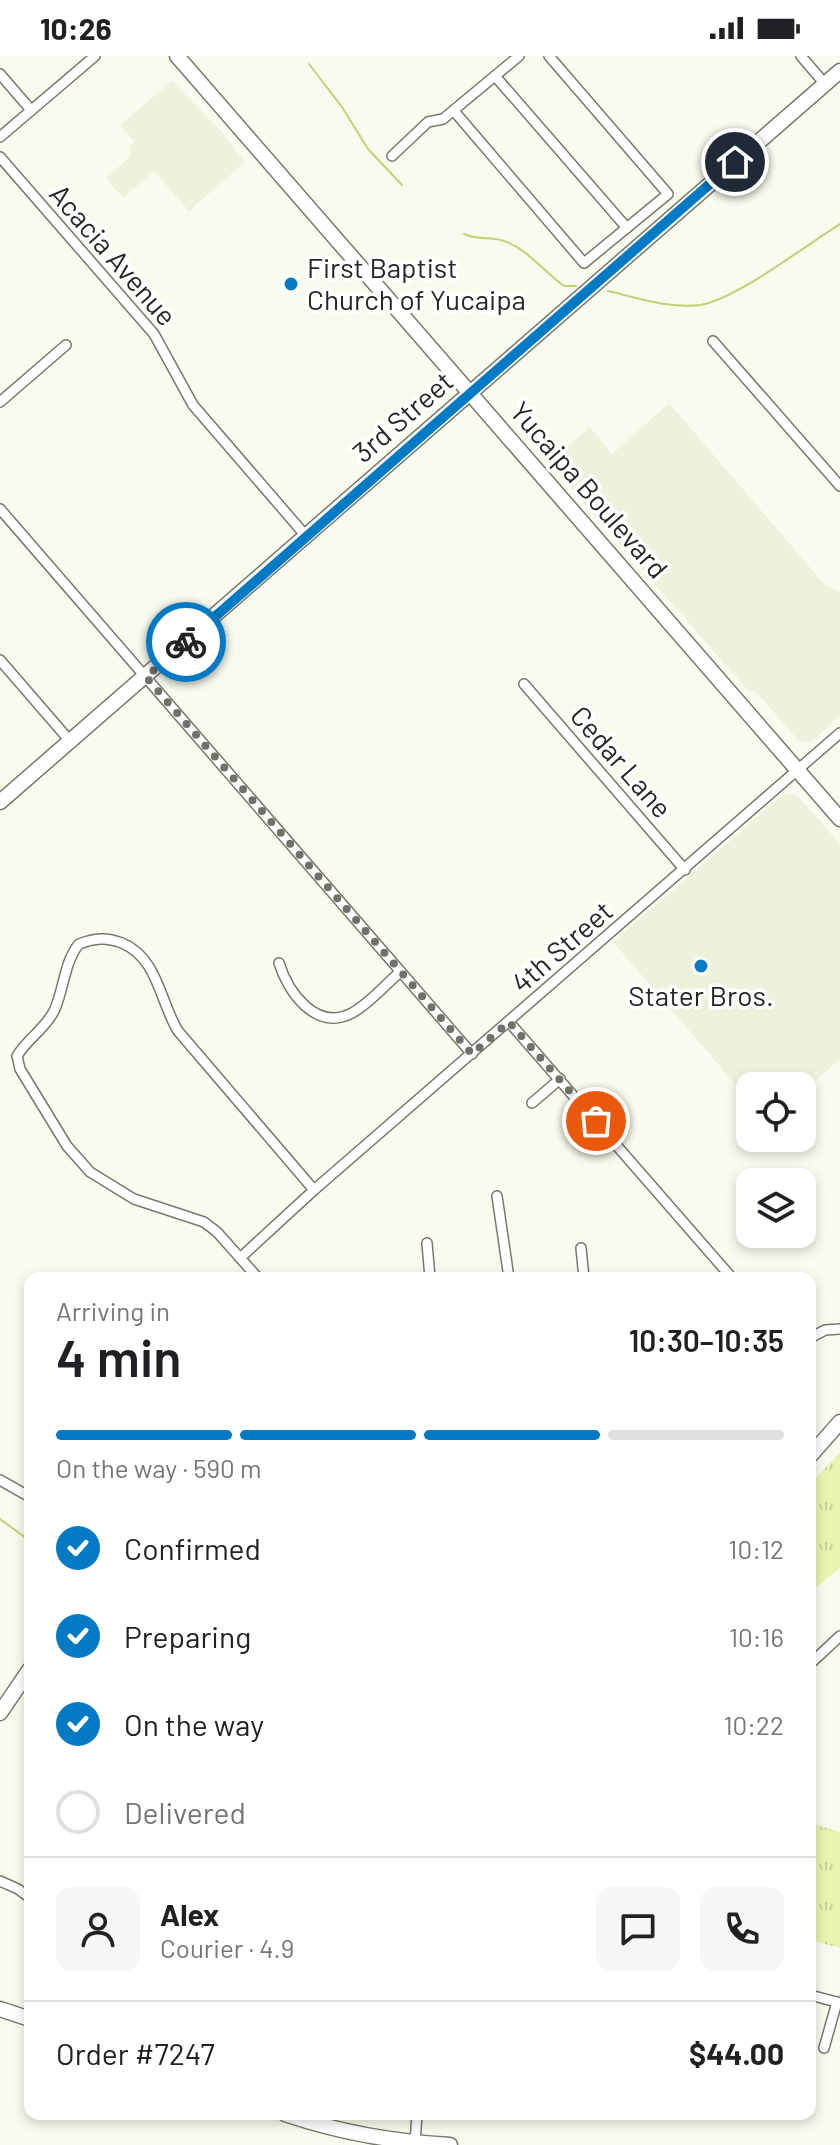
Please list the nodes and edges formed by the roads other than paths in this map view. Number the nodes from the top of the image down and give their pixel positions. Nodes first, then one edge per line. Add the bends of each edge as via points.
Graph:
1 (95, 56) edge
2 (166, 56) edge
3 (177, 56) edge
4 (519, 56) edge
5 (549, 56) edge
6 (801, 56) edge
7 (840, 71) edge
8 (0, 74) edge
9 (495, 76) junction
10 (825, 84) junction
11 (203, 89) junction
12 (31, 110) junction
13 (454, 111) junction
14 (0, 137) edge
15 (392, 156) dead end
16 (0, 157) edge
17 (623, 231) junction
18 (632, 250) junction
19 (713, 341) dead end
20 (66, 345) dead end
21 (470, 393) junction
22 (0, 402) edge
23 (840, 486) edge
24 (0, 509) edge
25 (306, 536) junction
26 (0, 660) edge
27 (146, 677) junction
28 (524, 684) dead end
29 (840, 733) edge
30 (70, 741) junction
31 (797, 769) junction
32 (0, 800) edge
33 (840, 819) edge
34 (685, 870) junction
35 (279, 963) dead end
36 (400, 972) junction
37 (509, 1022) junction
38 (472, 1054) junction
39 (560, 1079) junction
40 (532, 1103) dead end
41 (314, 1190) junction
42 (497, 1196) dead end
43 (427, 1243) dead end
44 (581, 1248) dead end
45 (240, 1258) junction
46 (253, 1272) edge
47 (429, 1272) edge
48 (508, 1272) edge
49 (583, 1272) edge
50 (727, 1272) edge
51 (840, 1329) edge
52 (816, 1335) edge
53 (840, 1422) edge
54 (816, 1449) edge
55 (0, 1480) edge
56 (24, 1494) edge
57 (840, 1636) edge
58 (816, 1658) edge
59 (24, 1677) edge
60 (1, 1707) edge
61 (0, 1881) edge
62 (24, 1894) edge
63 (816, 1997) edge
64 (838, 2003) edge
65 (0, 2009) edge
66 (24, 2017) edge
67 (824, 2048) dead end
68 (307, 2120) edge
69 (417, 2120) edge
70 (415, 2143) edge
71 (450, 2145) edge

1 - 12 street
2 - 11 main road, Yucaipa Boulevard
3 - 11 main road, Yucaipa Boulevard
4 - 9 street
5 - 17 street via 668,194
6 - 10 street
7 - 10 main road, 3rd Street
8 - 12 street
9 - 13 street
9 - 17 street
10 - 18 main road, 3rd Street
11 - 21 main road, Yucaipa Boulevard
12 - 14 street
13 - 15 street via 428,122
13 - 17 street via 584,263
16 - 25 street, Acacia Avenue via 154,334 193,405
17 - 18 street
18 - 21 main road, 3rd Street
19 - 23 street
20 - 22 street
21 - 25 main road, 3rd Street
21 - 31 main road, Yucaipa Boulevard
24 - 27 street
25 - 27 main road, 3rd Street
26 - 30 street
27 - 30 main road, 3rd Street
27 - 36 street
28 - 34 street, Cedar Lane
29 - 31 street, 4th Street
30 - 32 main road, 3rd Street
31 - 33 main road, Yucaipa Boulevard
31 - 34 street, 4th Street
34 - 37 street, 4th Street
35 - 36 street via 296,997 328,1018 352,1013
36 - 38 street
37 - 38 street, 4th Street
37 - 39 street
38 - 41 street, 4th Street
39 - 40 street
39 - 50 street
41 - 45 street, 4th Street
41 - 45 street via 178,1031 144,959 126,945 102,938 79,944 53,1013 17,1056 20,1069 67,1146 90,1172 134,1199 204,1222
42 - 48 street
43 - 47 street
44 - 49 street
45 - 46 street
51 - 52 street
53 - 54 main road
55 - 56 street
57 - 58 street
59 - 60 main road
61 - 62 street
63 - 64 street
64 - 67 street
65 - 66 main road
68 - 70 main road
69 - 70 street
70 - 71 main road

